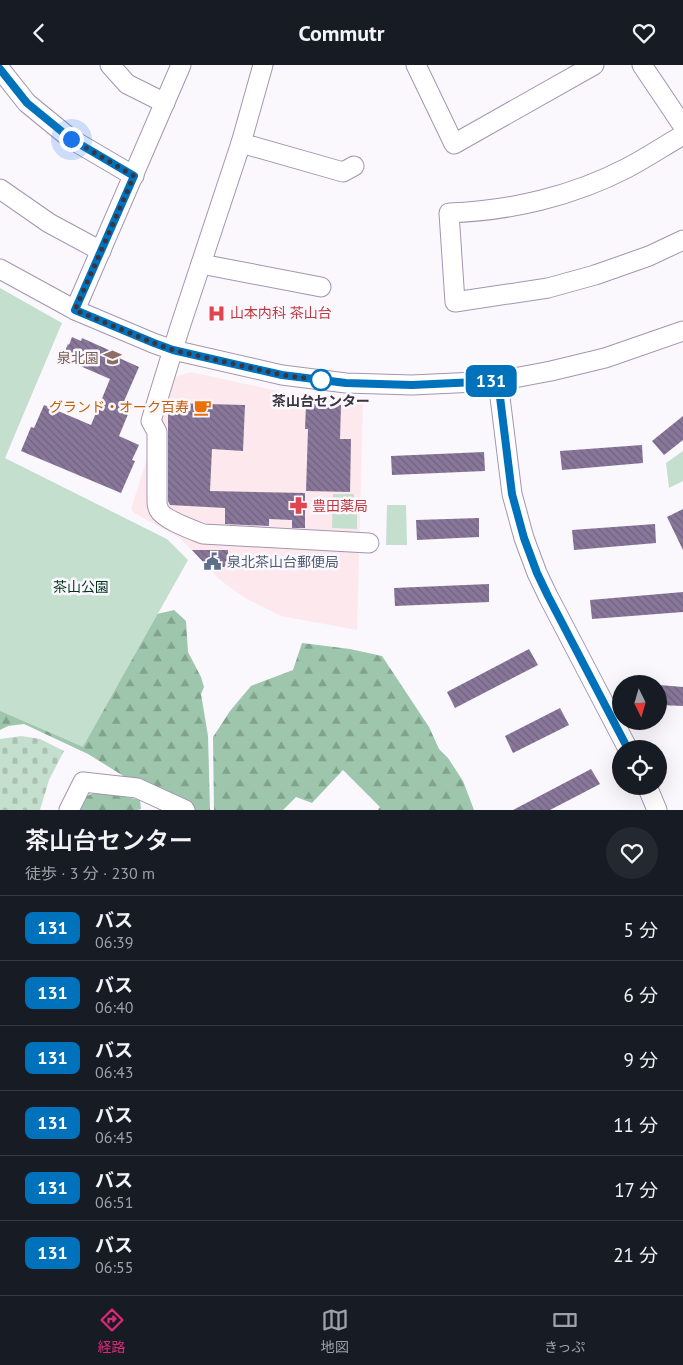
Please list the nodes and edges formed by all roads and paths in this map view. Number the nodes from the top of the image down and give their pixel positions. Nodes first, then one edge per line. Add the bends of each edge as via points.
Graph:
1 (110, 65) edge
2 (181, 65) edge
3 (263, 65) edge
4 (594, 65) edge
5 (642, 65) edge
6 (422, 67) edge
7 (0, 69) edge
8 (165, 103) junction
9 (683, 126) edge
10 (683, 135) edge
11 (242, 143) junction
12 (354, 166) dead end
13 (134, 176) junction
14 (0, 189) edge
15 (683, 240) edge
16 (101, 251) junction
17 (201, 264) junction
18 (0, 269) edge
19 (321, 287) dead end
20 (75, 310) junction
21 (683, 331) edge
22 (173, 350) junction
23 (498, 381) junction
24 (369, 543) dead end
25 (623, 740) edge
26 (651, 795) edge
27 (69, 810) edge
28 (185, 810) edge
29 (657, 810) edge

1 - 8 street via 127,84
2 - 8 street
3 - 11 street
4 - 6 street via 454,144
5 - 9 street
7 - 13 street via 27,103 71,139
8 - 13 street
10 - 15 street via 626,168 542,200 449,213 454,302 548,288 649,256
11 - 12 street via 343,172
11 - 17 street
13 - 16 street
14 - 16 street via 49,223
16 - 20 street
17 - 19 street
17 - 22 street
18 - 20 street
20 - 22 street
21 - 23 street via 605,358
22 - 23 street via 282,375 346,383 412,385
22 - 24 street via 151,421 157,433 157,501 162,515 203,534
23 - 25 street via 512,494 524,538 548,596
26 - 29 street
27 - 28 street via 83,782 137,789

